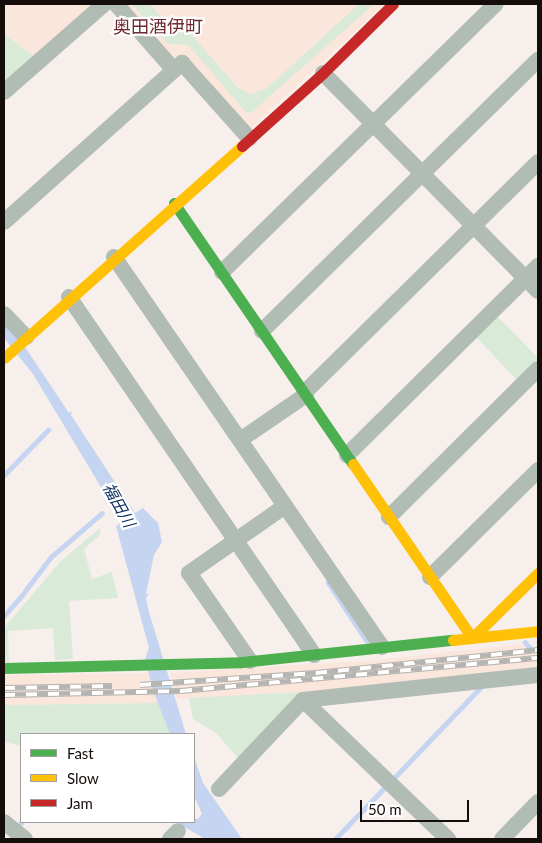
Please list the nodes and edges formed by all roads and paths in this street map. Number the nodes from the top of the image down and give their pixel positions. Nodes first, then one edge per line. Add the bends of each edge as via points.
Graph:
1 (104, 4) edge
2 (116, 4) edge
3 (393, 4) edge
4 (496, 4) edge
5 (538, 60) edge
6 (174, 70) junction
7 (323, 73) junction
8 (4, 92) edge
9 (374, 124) junction
10 (249, 138) junction
11 (538, 162) edge
12 (423, 174) junction
13 (174, 204) junction
14 (4, 222) edge
15 (474, 226) junction
16 (114, 257) junction
17 (538, 266) edge
18 (222, 272) junction
19 (526, 278) junction
20 (538, 291) edge
21 (69, 297) junction
22 (4, 314) edge
23 (262, 331) junction
24 (26, 337) junction
25 (6, 356) edge
26 (538, 369) edge
27 (305, 394) junction
28 (240, 440) junction
29 (347, 455) junction
30 (538, 470) edge
31 (285, 506) junction
32 (389, 517) junction
33 (236, 540) junction
34 (538, 573) edge
35 (430, 577) junction
36 (538, 631) edge
37 (472, 638) junction
38 (382, 648) junction
39 (314, 655) junction
40 (250, 661) junction
41 (4, 668) edge
42 (538, 675) edge
43 (303, 700) junction
44 (218, 790) dead end
45 (538, 802) edge
46 (4, 822) edge
47 (25, 839) edge
48 (448, 839) edge
49 (502, 839) edge

1 - 8 street
2 - 6 street
3 - 7 street
4 - 9 street
5 - 12 street
6 - 10 street via 182,63
6 - 14 street
7 - 9 street
7 - 10 street
9 - 12 street
9 - 18 street
10 - 13 street
11 - 15 street
12 - 15 street
12 - 23 street
13 - 16 street
13 - 18 street
15 - 19 street
15 - 27 street
16 - 21 street
16 - 28 street
17 - 19 street
18 - 23 street
19 - 20 street
19 - 29 street
21 - 24 street
21 - 33 street
22 - 24 street
23 - 27 street
24 - 25 street
26 - 32 street
27 - 28 street
27 - 29 street
28 - 31 street
29 - 32 street
30 - 35 street
31 - 33 street
31 - 38 street
32 - 35 street
33 - 39 street
33 - 40 street via 189,573
34 - 37 street
35 - 37 street
36 - 37 street
37 - 38 street
38 - 39 street
39 - 40 street
40 - 41 street
42 - 43 street
43 - 44 street
43 - 48 street
45 - 49 street
46 - 47 street

